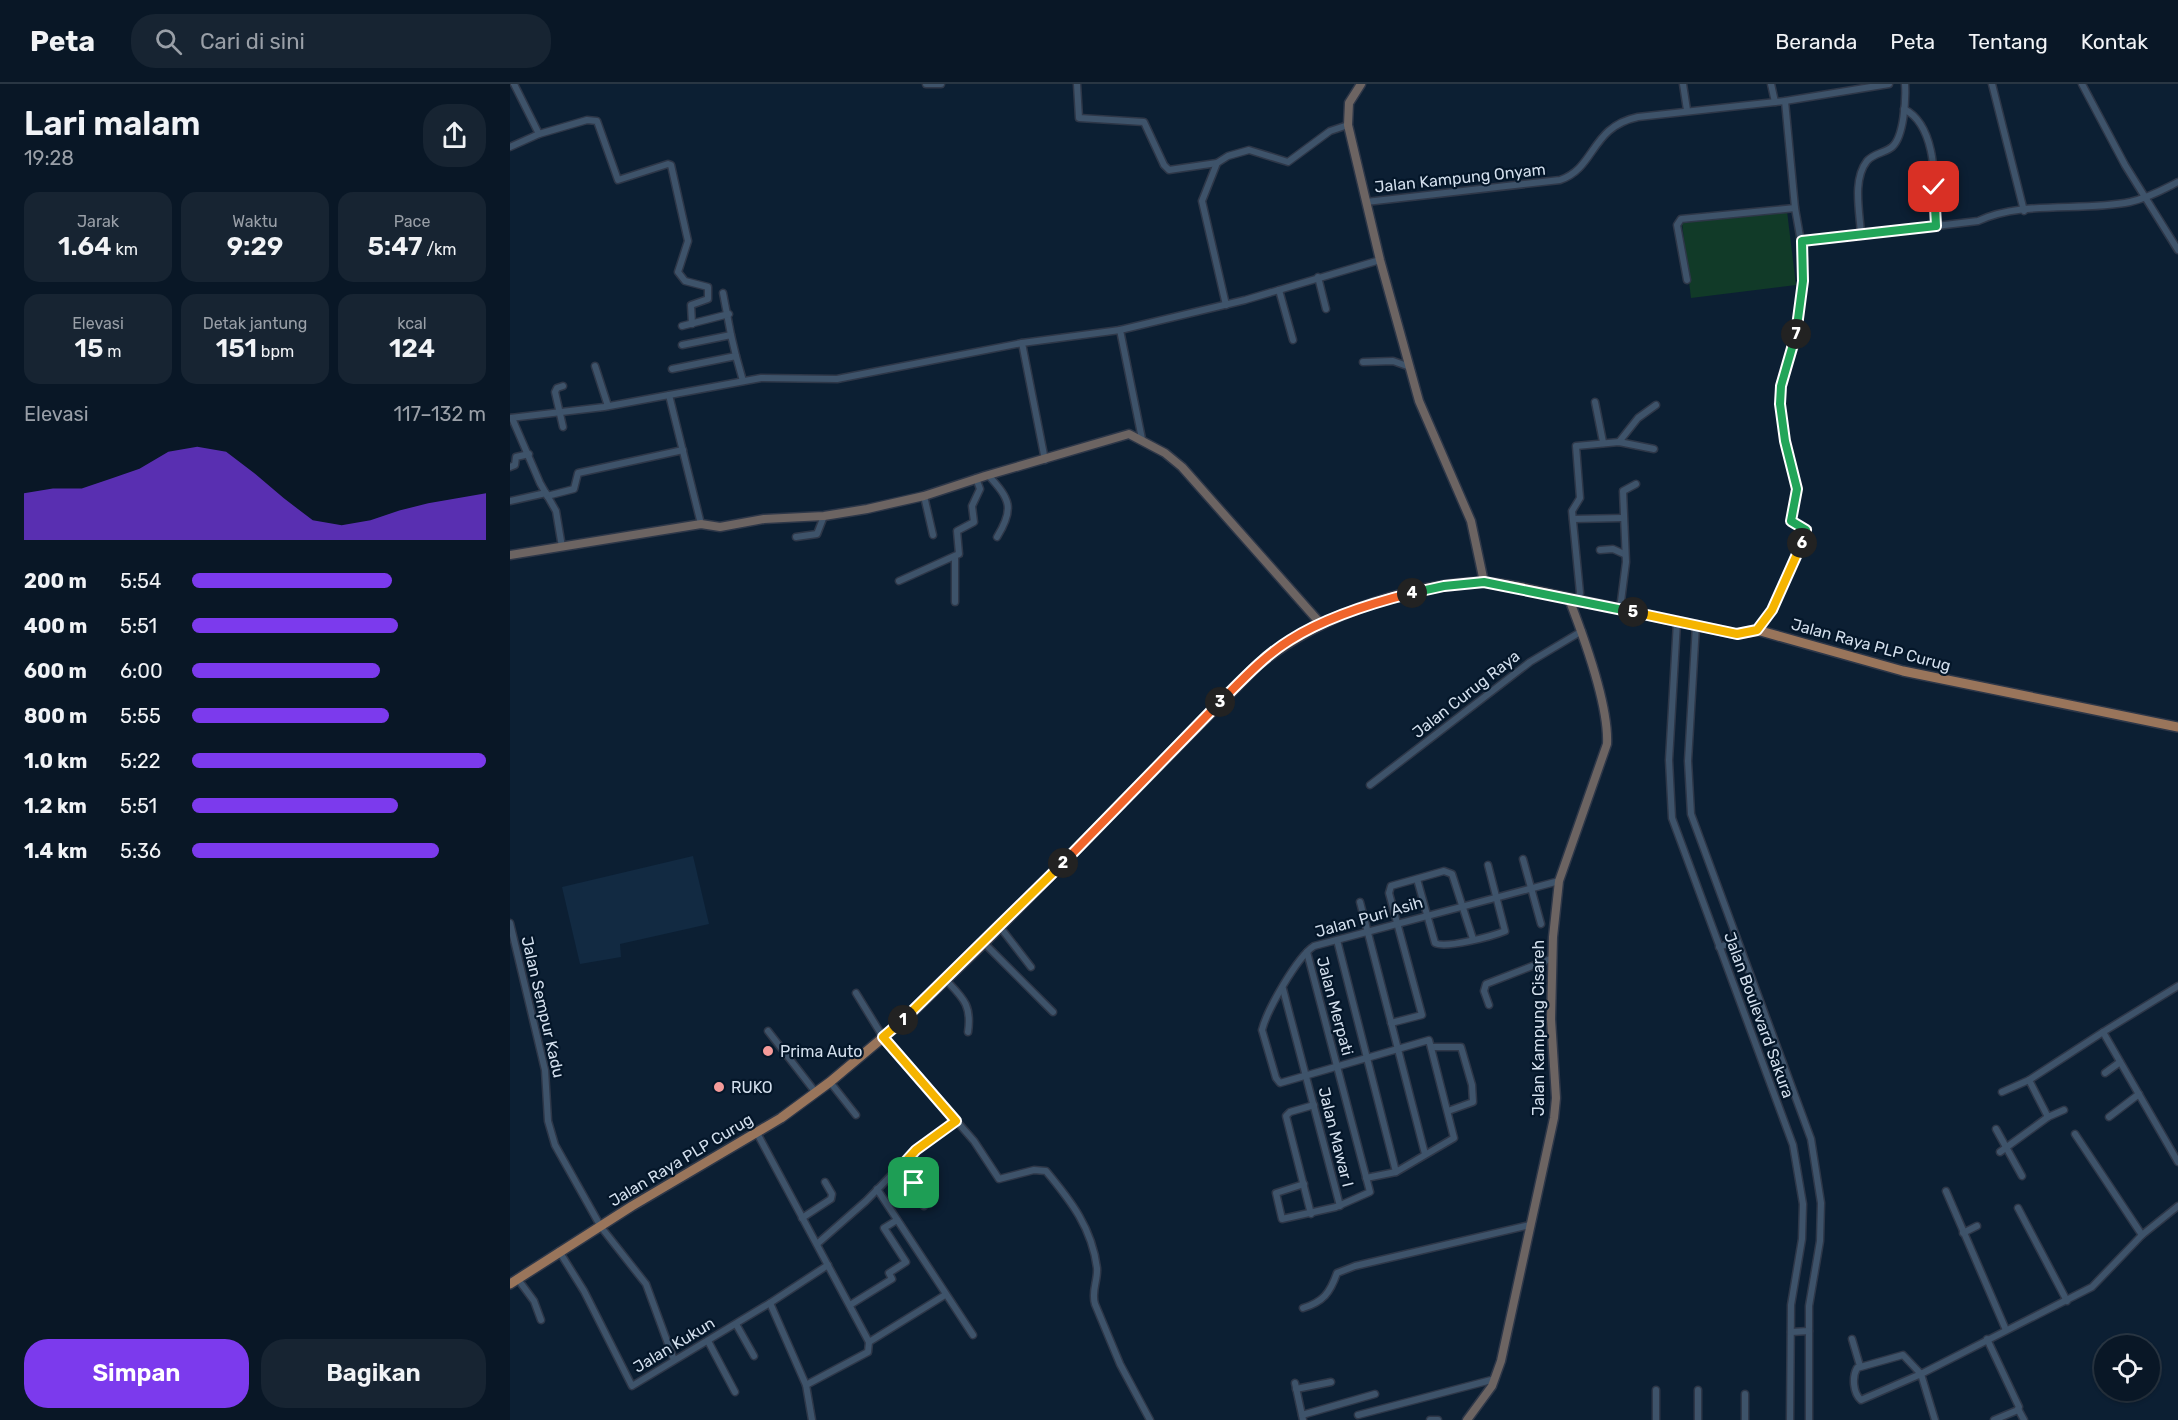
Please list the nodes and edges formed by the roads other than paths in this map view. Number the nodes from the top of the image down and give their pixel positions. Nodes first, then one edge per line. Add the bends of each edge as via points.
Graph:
1 (514, 84) edge
2 (926, 84) edge
3 (941, 84) edge
4 (1077, 84) edge
5 (1361, 84) edge
6 (1683, 84) edge
7 (1771, 84) edge
8 (1889, 84) edge
9 (1905, 84) edge
10 (1992, 84) edge
11 (2082, 84) edge
12 (1785, 101) junction
13 (1775, 102) junction
14 (1904, 109) junction
15 (1687, 110) junction
16 (1348, 125) junction
17 (539, 134) junction
18 (510, 147) edge
19 (1217, 163) junction
20 (2178, 182) edge
21 (2145, 198) junction
22 (1366, 202) junction
23 (1795, 208) junction
24 (2024, 211) junction
25 (1936, 226) junction
26 (1861, 235) junction
27 (1802, 241) junction
28 (2178, 250) edge
29 (1380, 260) junction
30 (1318, 277) junction
31 (1687, 280) dead end
32 (1279, 290) junction
33 (723, 293) dead end
34 (1226, 305) junction
35 (1326, 309) dead end
36 (729, 314) junction
37 (692, 324) junction
38 (682, 326) dead end
39 (1120, 330) junction
40 (731, 335) junction
41 (1293, 340) dead end
42 (1022, 343) junction
43 (682, 345) dead end
44 (736, 356) junction
45 (1363, 362) dead end
46 (595, 366) dead end
47 (1410, 367) junction
48 (672, 369) dead end
49 (743, 381) junction
50 (563, 386) dead end
51 (669, 394) junction
52 (1594, 402) dead end
53 (1656, 405) dead end
54 (608, 406) junction
55 (558, 412) junction
56 (511, 418) edge
57 (562, 427) dead end
58 (1142, 439) junction
59 (1603, 442) junction
60 (1619, 442) junction
61 (1654, 448) dead end
62 (683, 450) junction
63 (529, 454) junction
64 (1045, 460) junction
65 (510, 467) edge
66 (988, 475) junction
67 (976, 478) junction
68 (1636, 484) dead end
69 (546, 495) junction
70 (924, 496) junction
71 (510, 501) edge
72 (824, 516) junction
73 (1623, 518) junction
74 (1573, 519) junction
75 (701, 524) junction
76 (933, 535) dead end
77 (796, 537) dead end
78 (997, 537) dead end
79 (562, 547) junction
80 (1600, 550) dead end
81 (1624, 554) junction
82 (510, 555) edge
83 (955, 557) junction
84 (899, 581) dead end
85 (1484, 582) junction
86 (1573, 599) junction
87 (956, 602) dead end
88 (1620, 609) junction
89 (1677, 622) junction
90 (1321, 624) junction
91 (1695, 625) junction
92 (1757, 630) junction
93 (1582, 631) junction
94 (2178, 727) edge
95 (1370, 785) dead end
96 (1524, 860) dead end
97 (1488, 865) dead end
98 (1417, 879) junction
99 (1559, 881) junction
100 (1531, 888) junction
101 (1497, 898) junction
102 (1360, 902) dead end
103 (1462, 906) junction
104 (1428, 915) junction
105 (510, 923) edge
106 (1398, 923) junction
107 (1541, 924) dead end
108 (1000, 927) junction
109 (1367, 932) junction
110 (1473, 939) junction
111 (1337, 940) junction
112 (1737, 941) junction
113 (984, 943) junction
114 (1719, 947) junction
115 (1307, 952) junction
116 (1553, 958) junction
117 (1031, 967) dead end
118 (946, 980) junction
119 (2178, 986) edge
120 (1283, 988) junction
121 (856, 993) dead end
122 (1489, 1005) dead end
123 (1053, 1012) dead end
124 (1391, 1023) junction
125 (768, 1031) dead end
126 (968, 1032) dead end
127 (2103, 1032) junction
128 (883, 1037) junction
129 (1430, 1043) junction
130 (1399, 1050) junction
131 (1368, 1059) junction
132 (2120, 1062) junction
133 (1337, 1066) junction
134 (2104, 1073) dead end
135 (1306, 1075) junction
136 (2029, 1080) junction
137 (830, 1082) junction
138 (2002, 1092) dead end
139 (814, 1094) junction
140 (2139, 1094) junction
141 (1314, 1105) junction
142 (2064, 1110) dead end
143 (1448, 1111) junction
144 (856, 1115) dead end
145 (2048, 1117) junction
146 (2109, 1118) dead end
147 (956, 1121) junction
148 (1996, 1129) dead end
149 (757, 1133) junction
150 (2075, 1134) dead end
151 (2008, 1148) junction
152 (2000, 1152) dead end
153 (1425, 1154) junction
154 (906, 1161) junction
155 (2178, 1162) edge
156 (1396, 1172) junction
157 (2022, 1176) dead end
158 (1366, 1178) junction
159 (825, 1182) dead end
160 (1304, 1184) junction
161 (877, 1189) junction
162 (1946, 1191) dead end
163 (924, 1206) dead end
164 (1340, 1206) junction
165 (2178, 1206) edge
166 (2018, 1208) dead end
167 (1311, 1214) junction
168 (802, 1218) junction
169 (897, 1220) junction
170 (1530, 1225) junction
171 (1977, 1226) dead end
172 (601, 1227) junction
173 (1963, 1233) junction
174 (2142, 1235) junction
175 (817, 1244) junction
176 (559, 1251) junction
177 (828, 1264) junction
178 (514, 1281) edge
179 (945, 1295) junction
180 (2067, 1301) junction
181 (770, 1303) junction
182 (850, 1305) junction
183 (1303, 1308) dead end
184 (541, 1320) dead end
185 (736, 1324) junction
186 (2006, 1330) junction
187 (1809, 1331) junction
188 (1791, 1332) junction
189 (973, 1335) dead end
190 (1852, 1339) dead end
191 (1987, 1340) junction
192 (708, 1341) junction
193 (869, 1342) junction
194 (754, 1356) dead end
195 (674, 1360) junction
196 (1860, 1366) junction
197 (1921, 1374) junction
198 (1495, 1379) junction
199 (1331, 1382) dead end
200 (806, 1385) junction
201 (1656, 1390) dead end
202 (1698, 1390) dead end
203 (735, 1392) dead end
204 (1375, 1394) dead end
205 (1745, 1394) dead end
206 (2018, 1409) junction
207 (1358, 1415) dead end
208 (1302, 1418) edge
209 (812, 1420) edge
210 (1150, 1420) edge
211 (1430, 1420) edge
212 (1438, 1420) edge
213 (1467, 1420) edge
214 (1656, 1420) edge
215 (1698, 1420) edge
216 (1745, 1420) edge
217 (1790, 1420) edge
218 (1809, 1420) edge
219 (1935, 1420) edge
220 (1994, 1420) edge
221 (2024, 1420) edge

1 - 17 street
2 - 3 street
4 - 19 street via 1079,118 1144,122 1166,168
5 - 16 street via 1349,103
6 - 15 street
7 - 13 street
8 - 12 street, Jalan Kampung Onyam
9 - 14 street
10 - 24 street
11 - 21 street
12 - 13 street, Jalan Kampung Onyam
12 - 23 street
13 - 15 street, Jalan Kampung Onyam
14 - 25 street via 1917,117 1932,156
14 - 26 street via 1898,140 1870,158 1864,167 1858,191
15 - 22 street, Jalan Kampung Onyam via 1617,124 1577,171 1560,180
16 - 19 street via 1335,127 1288,162 1249,150
16 - 22 street
17 - 18 street
17 - 37 street via 587,120 597,121 618,180 671,165 688,241 678,272 685,281 708,287 710,296 691,305
19 - 34 street via 1202,201
20 - 21 street
21 - 24 street via 2100,206
21 - 28 street
22 - 29 street
23 - 27 street
23 - 31 street via 1681,219 1677,225
24 - 25 street
25 - 26 street
26 - 27 street
27 - 92 street via 1800,310 1780,404 1797,489 1791,521 1806,531 1772,610
29 - 30 street
29 - 47 street
30 - 32 street
30 - 35 street
32 - 34 street
32 - 41 street
33 - 36 street
34 - 39 street
36 - 37 street
36 - 40 street
37 - 38 street
39 - 42 street
39 - 58 street
40 - 43 street
40 - 44 street
42 - 49 street via 837,379
42 - 64 street
44 - 48 street
44 - 49 street
45 - 47 street via 1394,361
46 - 54 street
47 - 85 street via 1419,400 1473,527
49 - 51 street
50 - 55 street via 555,390
51 - 54 street
51 - 62 street
52 - 59 street
53 - 60 street via 1638,418
54 - 55 street
55 - 56 street
55 - 57 street
56 - 63 street
58 - 64 street via 1121,435
58 - 90 street via 1174,459 1205,490
59 - 60 street
59 - 74 street via 1576,446 1580,498 1572,511
60 - 61 street
62 - 69 street via 578,473 574,489
62 - 75 street
63 - 65 street via 516,457 515,465
63 - 69 street
64 - 66 street
66 - 67 street
66 - 78 street via 1008,503 1008,520
67 - 70 street
67 - 83 street via 980,489 972,504 974,522 957,531 960,552
68 - 73 street via 1623,491
69 - 71 street
69 - 79 street via 556,511
70 - 72 street
70 - 76 street
72 - 75 street via 764,519 720,527
72 - 77 street via 817,534
73 - 74 street
73 - 81 street
74 - 86 street via 1581,593
75 - 79 street
79 - 82 street
80 - 81 street via 1613,549
81 - 88 street
83 - 84 street
83 - 87 street
85 - 86 main road, Jalan Raya PLP Curug
85 - 90 main road, Jalan Raya PLP Curug via 1404,595
86 - 88 main road, Jalan Raya PLP Curug
86 - 93 street, Jalan Kampung Cisareh
88 - 89 main road, Jalan Raya PLP Curug
89 - 91 main road, Jalan Raya PLP Curug
89 - 114 street, Jalan Boulevard Sakura via 1669,760 1672,818
90 - 108 main road, Jalan Raya PLP Curug via 1291,639 1257,666
91 - 92 main road, Jalan Raya PLP Curug via 1737,634
91 - 112 street, Jalan Boulevard Sakura via 1688,761 1690,814
92 - 94 main road, Jalan Raya PLP Curug via 1903,671
93 - 95 street, Jalan Curug Raya via 1530,662
93 - 99 street, Jalan Kampung Cisareh via 1606,724 1607,744
96 - 100 street
97 - 101 street
98 - 103 street via 1448,871
98 - 104 street
98 - 106 street via 1389,889
99 - 100 street, Jalan Puri Asih
99 - 116 street, Jalan Kampung Cisareh
100 - 101 street, Jalan Puri Asih
100 - 107 street
101 - 103 street, Jalan Puri Asih
101 - 110 street via 1505,931
102 - 109 street
103 - 104 street, Jalan Puri Asih
103 - 110 street
104 - 106 street, Jalan Puri Asih
104 - 110 street via 1437,945
105 - 172 street, Jalan Sempur Kadu via 545,1070 551,1134
106 - 109 street, Jalan Puri Asih
106 - 124 street via 1422,1015
108 - 113 main road, Jalan Raya PLP Curug
108 - 117 street
109 - 111 street, Jalan Puri Asih
109 - 124 street
111 - 115 street, Jalan Puri Asih
111 - 131 street
112 - 114 street
112 - 187 street, Jalan Boulevard Sakura via 1810,1139 1817,1169 1820,1241 1812,1278
113 - 118 main road, Jalan Raya PLP Curug
113 - 123 street
114 - 188 street, Jalan Boulevard Sakura via 1793,1144 1799,1172 1802,1239 1793,1285
115 - 120 street, Jalan Puri Asih
115 - 133 street, Jalan Merpati
116 - 122 street via 1486,984
116 - 170 street, Jalan Kampung Cisareh via 1551,1019 1556,1106
118 - 126 street via 968,1008
118 - 128 main road, Jalan Raya PLP Curug
119 - 127 street
120 - 135 street, Jalan Mawar I
120 - 135 street, Jalan Puri Asih via 1262,1030 1278,1081
121 - 128 street
124 - 130 street
125 - 139 street
127 - 132 street
127 - 136 street
128 - 137 main road, Jalan Raya PLP Curug
128 - 147 street
129 - 130 street, Jalan Puri Asih
129 - 143 street
129 - 143 street, Jalan Puri Asih via 1461,1047 1472,1085 1473,1102
130 - 131 street, Jalan Puri Asih
130 - 153 street
131 - 133 street, Jalan Puri Asih
131 - 156 street
132 - 134 street
132 - 140 street
133 - 135 street, Jalan Puri Asih
133 - 158 street, Jalan Merpati
135 - 141 street, Jalan Mawar I
136 - 138 street
136 - 145 street
137 - 139 main road, Jalan Raya PLP Curug
137 - 144 street
139 - 149 main road, Jalan Raya PLP Curug
140 - 146 street
140 - 155 street
141 - 160 street via 1286,1116
141 - 164 street, Jalan Mawar I
142 - 145 street
143 - 153 street via 1454,1137
145 - 151 street
147 - 154 street
147 - 210 street via 999,1179 1046,1171 1081,1215 1097,1270 1095,1304 1120,1364
148 - 151 street
149 - 168 street
149 - 172 main road, Jalan Raya PLP Curug
150 - 174 street
151 - 152 street
151 - 157 street
153 - 156 street
154 - 161 street
154 - 163 street
156 - 158 street
158 - 164 street via 1369,1194
159 - 168 street via 831,1199
160 - 167 street
160 - 167 street via 1276,1193 1280,1217 1283,1220
161 - 169 street
161 - 175 street
162 - 173 street
164 - 167 street
165 - 174 street
166 - 180 street
168 - 175 street
169 - 179 street
169 - 182 street via 884,1228 906,1262 889,1273 892,1279
170 - 183 street via 1355,1266 1337,1274 1324,1298
170 - 198 street, Jalan Kampung Cisareh
171 - 173 street
172 - 176 main road, Jalan Raya PLP Curug
172 - 195 street, Jalan Sempur Kadu via 648,1287
173 - 186 street
174 - 180 street via 2092,1287
175 - 177 street
176 - 178 main road, Jalan Raya PLP Curug
176 - 195 street, Jalan Kukun via 584,1291 630,1385
177 - 181 street, Jalan Kukun
177 - 182 street
178 - 184 street via 534,1301
179 - 189 street
179 - 193 street
180 - 186 street
181 - 185 street, Jalan Kukun
181 - 200 street
182 - 193 street
185 - 192 street, Jalan Kukun
185 - 194 street
186 - 191 street
187 - 188 street
187 - 218 street, Jalan Boulevard Sakura
188 - 217 street, Jalan Boulevard Sakura
190 - 196 street
191 - 197 street
191 - 206 street
192 - 195 street, Jalan Kukun
192 - 203 street
193 - 200 street via 868,1352
196 - 197 street via 1903,1355
196 - 197 street via 1853,1376 1856,1396 1861,1401
197 - 219 street
198 - 207 street
198 - 213 street, Jalan Kampung Cisareh
199 - 208 street via 1296,1386
200 - 209 street
201 - 214 street
202 - 215 street
204 - 208 street
205 - 216 street
206 - 220 street
206 - 221 street
211 - 212 street

